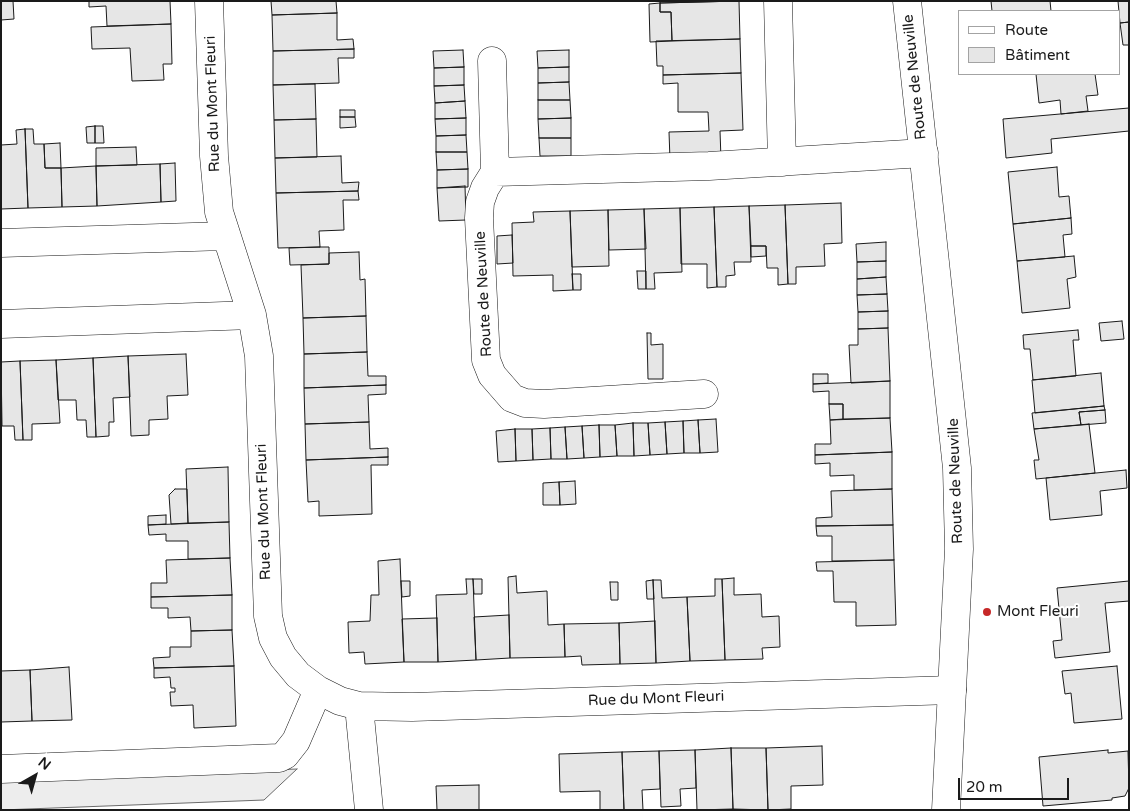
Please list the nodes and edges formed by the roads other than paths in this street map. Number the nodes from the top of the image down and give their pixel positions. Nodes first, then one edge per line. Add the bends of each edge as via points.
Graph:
1 (209, 1) edge
2 (778, 1) edge
3 (907, 1) edge
4 (492, 61) dead end
5 (924, 153) junction
6 (782, 162) junction
7 (495, 172) junction
8 (225, 236) junction
9 (1, 243) edge
10 (252, 315) junction
11 (1, 324) edge
12 (704, 394) dead end
13 (318, 690) junction
14 (952, 690) junction
15 (359, 706) junction
16 (1, 770) edge
17 (369, 810) edge
18 (946, 810) edge

1 - 8 street, Rue du Mont Fleuri via 214,156 219,212
2 - 6 street
3 - 5 street, Route de Neuville
4 - 7 street
5 - 6 street, Route de Neuville
5 - 14 street, Route de Neuville via 958,468 959,549
6 - 7 street, Route de Neuville
7 - 12 street, Route de Neuville via 480,202 479,218 486,360 502,388 512,398 544,404
8 - 9 street
8 - 10 street, Rue du Mont Fleuri
10 - 11 street
10 - 13 street, Rue du Mont Fleuri via 259,356 268,616 273,638 283,657 298,675
13 - 15 street, Rue du Mont Fleuri
13 - 16 street via 296,741 285,755 278,758
14 - 15 street, Rue du Mont Fleuri
14 - 18 street, Route de Neuville
15 - 17 street

